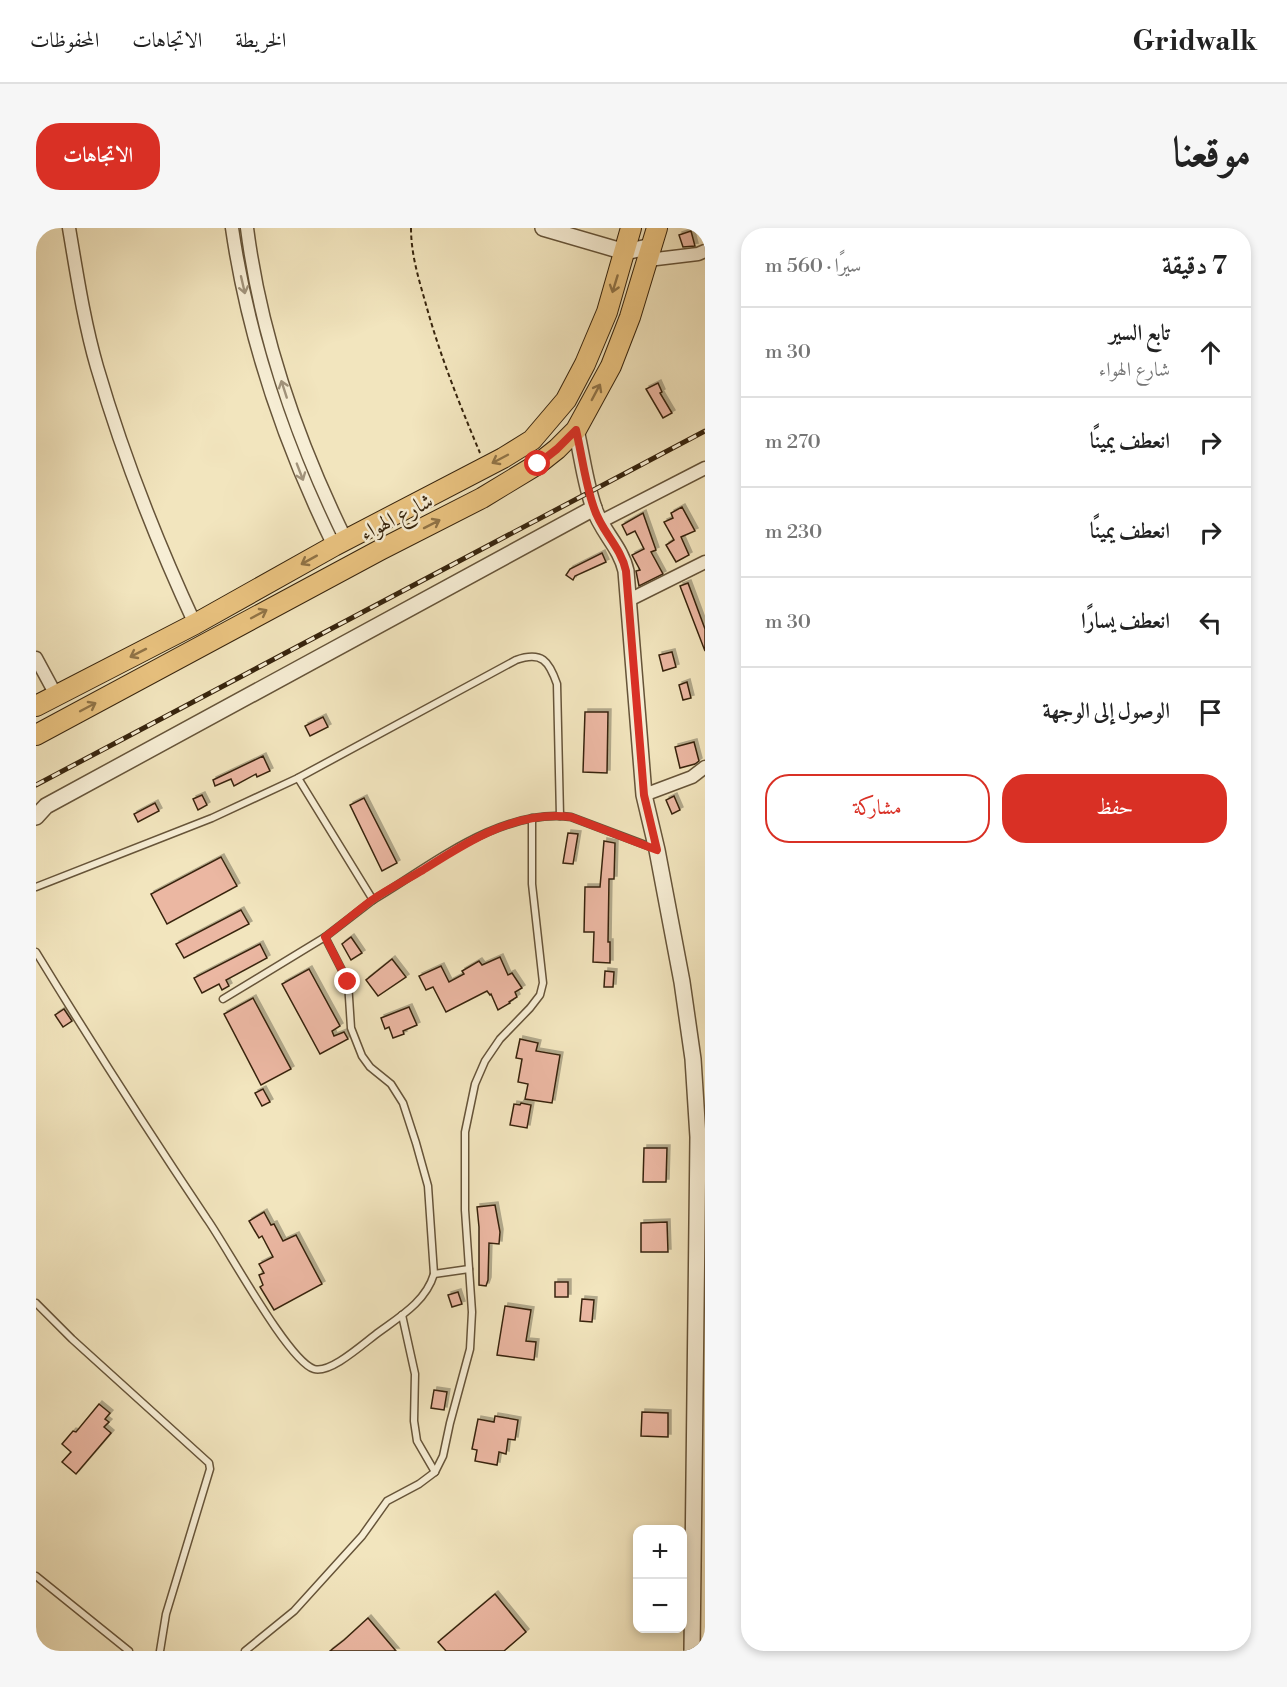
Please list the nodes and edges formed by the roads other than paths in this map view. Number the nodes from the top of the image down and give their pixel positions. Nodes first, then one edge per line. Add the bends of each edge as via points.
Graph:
1 (69, 228) edge
2 (232, 228) edge
3 (248, 228) edge
4 (543, 228) edge
5 (631, 228) edge
6 (652, 245) edge
7 (705, 251) edge
8 (625, 252) junction
9 (576, 430) junction
10 (705, 468) edge
11 (597, 515) junction
12 (340, 543) junction
13 (705, 562) edge
14 (629, 600) junction
15 (195, 624) junction
16 (36, 658) edge
17 (56, 695) junction
18 (36, 706) edge
19 (36, 735) edge
20 (705, 767) edge
21 (298, 778) junction
22 (644, 795) junction
23 (560, 816) junction
24 (36, 817) edge
25 (532, 819) junction
26 (657, 850) junction
27 (36, 887) edge
28 (373, 900) junction
29 (325, 937) junction
30 (36, 952) edge
31 (223, 999) dead end
32 (469, 1269) junction
33 (434, 1274) junction
34 (36, 1303) edge
35 (402, 1315) junction
36 (435, 1473) junction
37 (36, 1576) edge
38 (129, 1651) edge
39 (160, 1651) edge
40 (245, 1651) edge
41 (692, 1651) edge

1 - 15 street via 84,312 110,407 155,536
2 -> 12 street via 250,317 281,421 309,494
12 -> 3 street via 278,369 257,287
4 - 8 street
5 - 8 main road, شارع الهواء
6 - 7 street via 699,254
6 - 8 street
9 -> 6 main road, شارع الهواء via 611,366
8 -> 12 main road, شارع الهواء via 607,312 585,364 566,400 532,440
9 - 11 street
19 -> 9 main road, شارع الهواء via 482,498 538,464
10 - 11 street
11 - 14 street via 624,559
11 - 24 street via 45,806
12 -> 15 main road, شارع الهواء
13 - 14 street
14 - 22 street
15 -> 17 main road, شارع الهواء
16 - 17 street
17 - 18 main road, شارع الهواء
20 - 22 street via 692,777
21 - 23 lane via 529,656 541,658 551,666 557,684
21 - 27 lane via 212,818
21 - 28 lane
22 - 26 street
23 - 25 lane
23 - 26 lane
25 - 28 lane via 458,846
25 - 32 lane via 532,884 543,983 540,995 485,1061 475,1084 465,1132
26 - 41 street via 693,1059 698,1137
28 - 29 lane
29 - 31 lane
29 - 33 lane via 348,982 351,1028 362,1056 391,1084 403,1103 416,1143 428,1186
30 - 35 lane via 188,1193 304,1365 326,1369
32 - 33 lane
32 - 36 lane via 470,1349 443,1456
33 - 35 lane via 430,1287
34 - 39 lane via 210,1463 166,1614
35 - 36 lane via 415,1374 417,1441
36 - 40 lane via 387,1501 294,1611
37 - 38 lane

